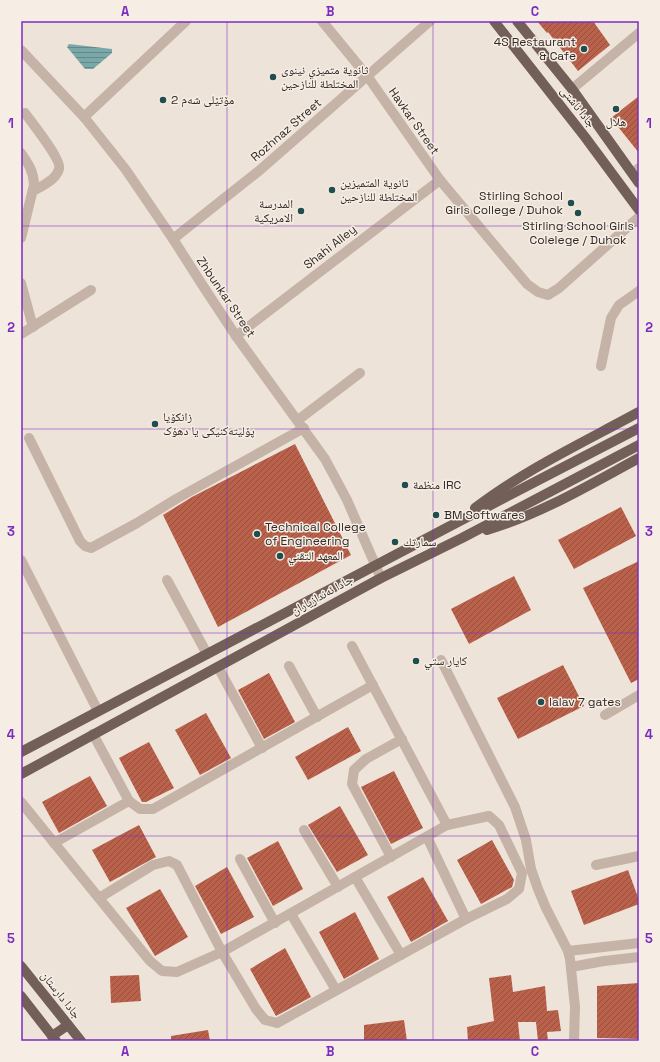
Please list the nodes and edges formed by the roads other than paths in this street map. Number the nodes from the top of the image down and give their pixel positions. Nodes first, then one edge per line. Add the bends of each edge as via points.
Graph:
1 (186, 21) edge
2 (322, 21) edge
3 (430, 21) edge
4 (494, 21) edge
5 (516, 21) edge
6 (639, 33) edge
7 (21, 50) edge
8 (368, 77) junction
9 (572, 89) junction
10 (25, 113) dead end
11 (84, 117) junction
12 (21, 153) edge
13 (636, 171) edge
14 (440, 180) junction
15 (639, 183) edge
16 (33, 191) junction
17 (639, 210) edge
18 (639, 217) edge
19 (21, 238) edge
20 (173, 238) junction
21 (21, 283) edge
22 (92, 290) dead end
23 (639, 291) edge
24 (32, 327) junction
25 (21, 334) edge
26 (236, 336) junction
27 (601, 366) dead end
28 (360, 373) dead end
29 (639, 412) edge
30 (298, 420) junction
31 (304, 428) junction
32 (639, 428) edge
33 (29, 438) dead end
34 (639, 445) edge
35 (639, 458) edge
36 (454, 524) junction
37 (462, 538) junction
38 (21, 560) edge
39 (376, 566) junction
40 (381, 578) junction
41 (167, 580) dead end
42 (352, 646) dead end
43 (207, 654) junction
44 (441, 660) dead end
45 (218, 666) junction
46 (289, 666) dead end
47 (373, 685) junction
48 (639, 695) edge
49 (98, 711) junction
50 (605, 715) dead end
51 (317, 717) junction
52 (93, 734) junction
53 (402, 739) junction
54 (262, 748) junction
55 (21, 752) edge
56 (21, 774) edge
57 (129, 801) junction
58 (21, 802) edge
59 (447, 825) junction
60 (304, 830) dead end
61 (427, 837) junction
62 (54, 843) junction
63 (639, 856) edge
64 (391, 857) junction
65 (240, 859) dead end
66 (596, 865) dead end
67 (355, 878) junction
68 (338, 887) junction
69 (99, 898) junction
70 (291, 914) junction
71 (466, 919) junction
72 (275, 923) junction
73 (639, 943) edge
74 (603, 947) junction
75 (568, 951) junction
76 (222, 952) junction
77 (401, 955) junction
78 (639, 957) edge
79 (604, 961) junction
80 (21, 966) edge
81 (571, 967) junction
82 (336, 990) junction
83 (21, 996) edge
84 (68, 1025) junction
85 (54, 1039) edge
86 (81, 1041) edge
87 (574, 1041) edge

1 - 11 street
2 - 8 street, Havkar Street
3 - 8 street, Rozhnaz Street
4 - 17 main road, جادا ئاشتی via 585,136
5 - 9 main road, جادا ئاشتی
6 - 9 street
7 - 11 street, Zhbunkar Street
8 - 14 street, Havkar Street
8 - 20 street, Rozhnaz Street via 260,170
9 - 13 main road, جادا ئاشتی
10 - 16 street via 60,164 56,176
11 - 20 street, Zhbunkar Street via 126,170
12 - 16 street via 34,179
13 - 15 main road, جادا ئاشتی
14 - 18 street, Havkar Street via 527,284 548,295
14 - 26 street, Shahi Alley
16 - 19 street
20 - 26 street, Zhbunkar Street
21 - 24 street
22 - 24 street
23 - 27 street via 619,305 611,318
24 - 25 street
26 - 30 street, Zhbunkar Street
28 - 30 street
29 - 36 main road via 494,493
30 - 31 street, Zhbunkar Street
31 - 33 street via 91,548 80,541
31 - 39 street, Zhbunkar Street via 344,493
32 - 36 main road, جادا ئەندازیاران
34 - 37 main road, جادا ئەندازیاران
35 - 37 main road via 555,504 510,523
36 - 39 main road, جادا ئەندازیاران
37 - 40 main road, جادا ئەندازیاران
38 - 49 street
39 - 40 street, Zhbunkar Street
39 - 43 main road, جادا ئەندازیاران
40 - 45 main road, جادا ئەندازیاران
41 - 43 street
42 - 47 street
43 - 49 main road, جادا ئەندازیاران
44 - 75 street via 515,807 538,889
45 - 52 main road, جادا ئەندازیاران
45 - 54 street
46 - 51 street
47 - 51 street
47 - 53 street
48 - 50 street
49 - 55 main road, جادا ئەندازیاران
51 - 54 street
52 - 56 main road, جادا ئەندازیاران
52 - 57 street
53 - 59 street
53 - 64 street via 366,759 354,770 352,784
54 - 57 street via 153,809 140,809
57 - 62 street
58 - 62 street
59 - 61 street
59 - 71 street via 489,816 499,825 522,873 519,889 507,899
60 - 68 street
61 - 64 street
61 - 71 street
62 - 69 street
63 - 66 street
64 - 67 street
65 - 72 street
67 - 68 street
67 - 77 street
68 - 70 street
69 - 76 street via 150,961 162,971 177,972
69 - 76 street via 153,865 169,861 177,865
70 - 72 street
70 - 82 street
71 - 77 street
72 - 76 street
73 - 74 street
74 - 75 street
74 - 79 street
75 - 81 street
76 - 82 street via 265,1020 277,1023
77 - 82 street
78 - 79 street
79 - 81 street
80 - 84 main road, جادا دارستان
81 - 87 street via 575,1007
83 - 85 main road
84 - 85 main road
84 - 86 main road, جادا دارستان

